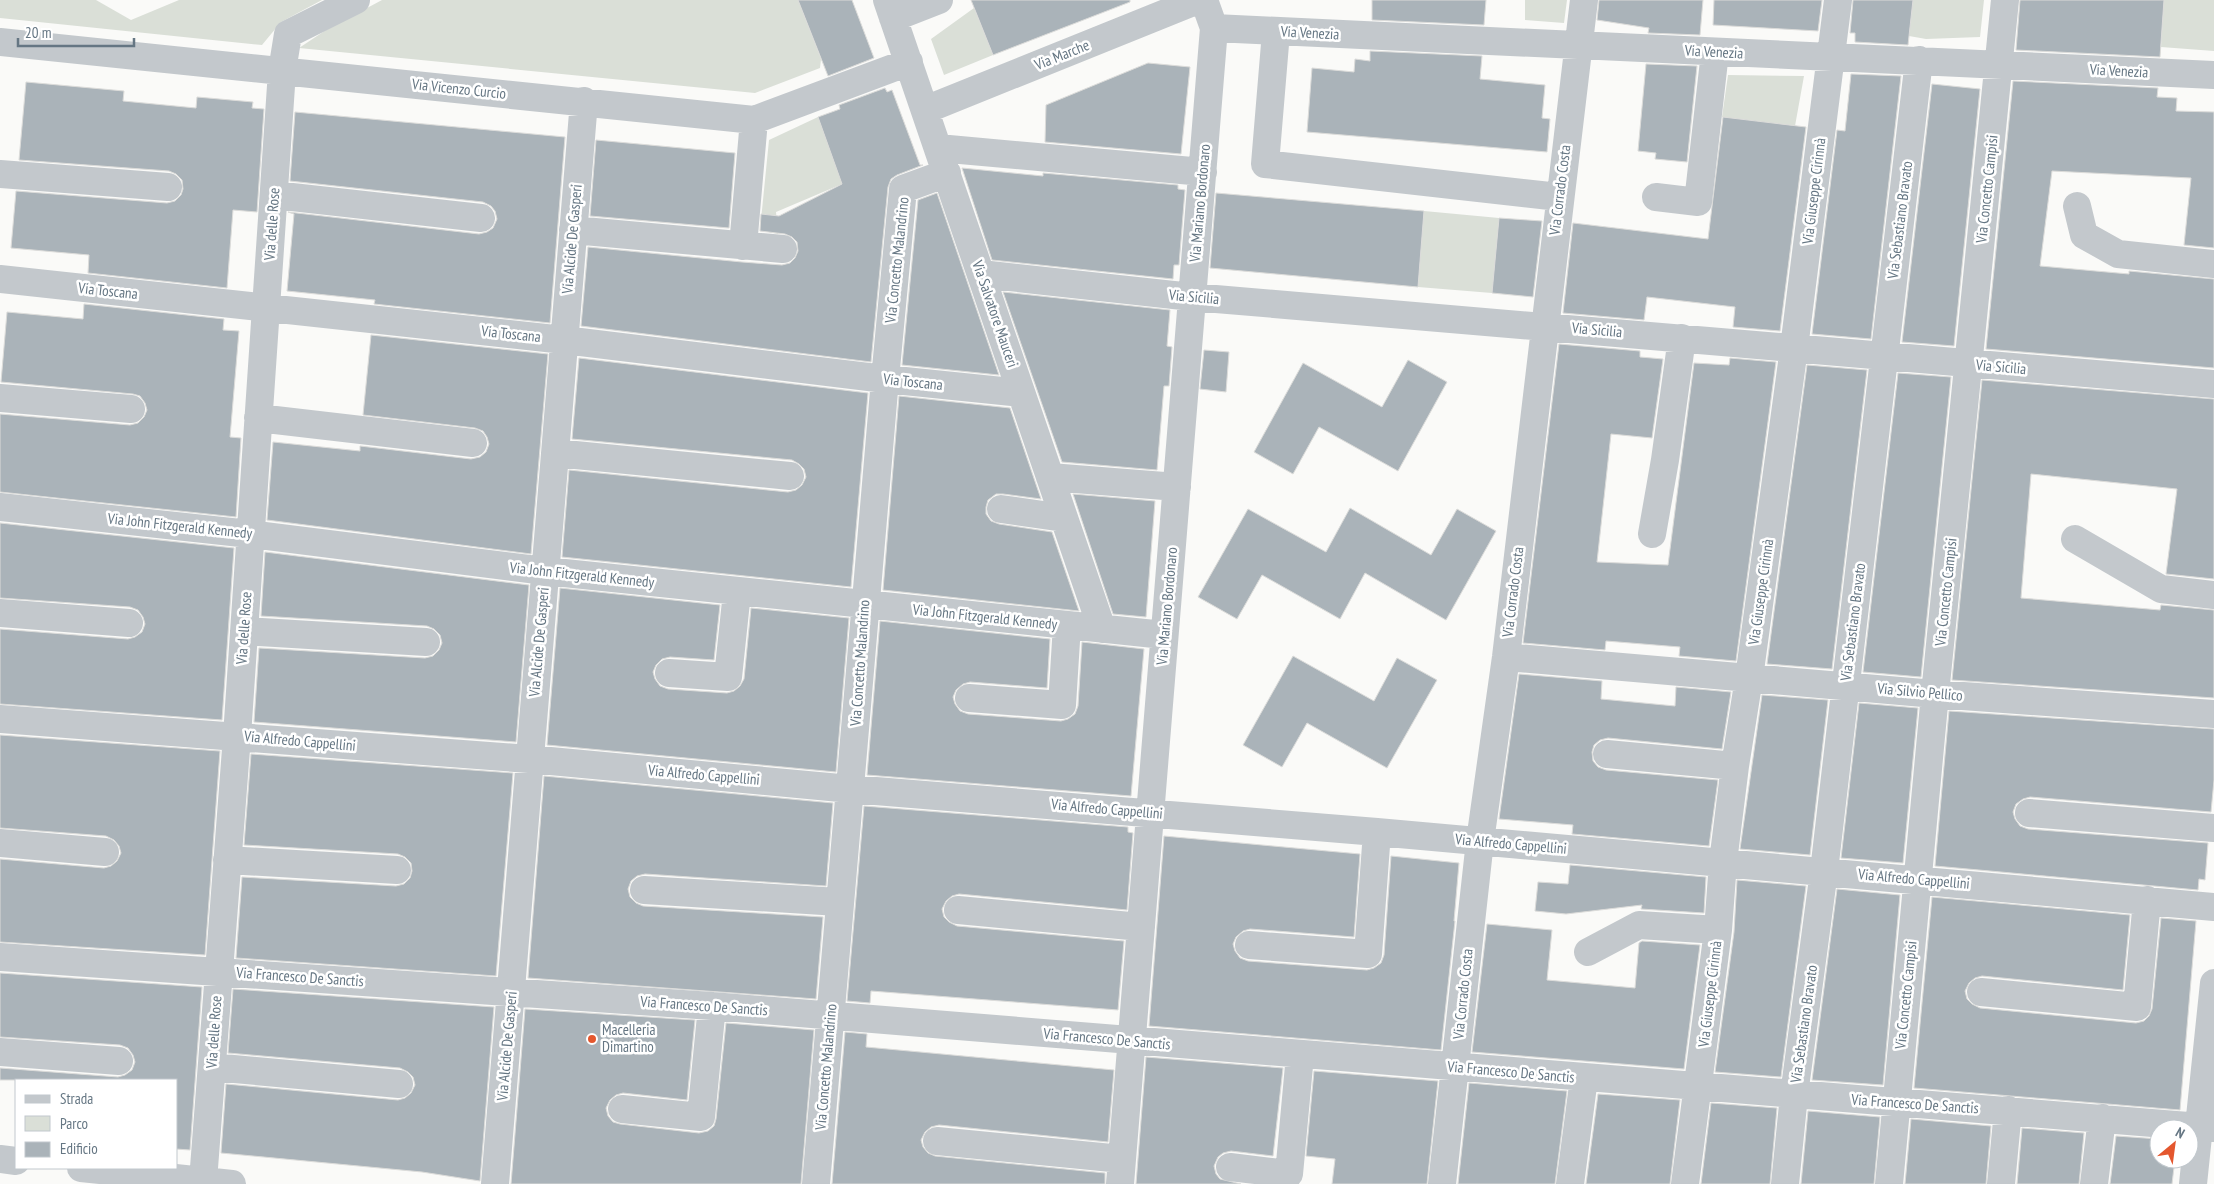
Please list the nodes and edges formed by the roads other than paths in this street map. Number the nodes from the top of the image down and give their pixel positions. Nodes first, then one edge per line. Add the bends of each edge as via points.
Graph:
1 (356, 0) edge
2 (940, 0) edge
3 (1198, 0) edge
4 (1204, 0) edge
5 (1584, 0) edge
6 (1838, 0) edge
7 (2005, 0) edge
8 (890, 9) edge
9 (1214, 28) junction
10 (1276, 32) junction
11 (1578, 46) junction
12 (0, 51) edge
13 (1715, 52) junction
14 (1832, 57) junction
15 (1919, 60) junction
16 (909, 62) junction
17 (2000, 65) junction
18 (282, 71) junction
19 (2214, 75) edge
20 (584, 101) junction
21 (925, 110) junction
22 (754, 120) junction
23 (943, 160) junction
24 (1203, 172) junction
25 (0, 174) edge
26 (168, 187) dead end
27 (274, 195) junction
28 (1559, 197) junction
29 (1656, 197) dead end
30 (2077, 206) dead end
31 (481, 218) dead end
32 (573, 230) junction
33 (743, 246) junction
34 (783, 249) dead end
35 (2214, 264) edge
36 (981, 274) junction
37 (0, 279) edge
38 (1192, 297) junction
39 (266, 308) junction
40 (1544, 326) junction
41 (1682, 338) junction
42 (564, 340) junction
43 (1794, 348) junction
44 (1884, 356) junction
45 (1970, 364) junction
46 (885, 379) junction
47 (2214, 384) edge
48 (1021, 393) junction
49 (0, 398) edge
50 (131, 409) dead end
51 (258, 418) junction
52 (473, 444) dead end
53 (555, 453) junction
54 (790, 476) dead end
55 (1050, 476) junction
56 (1176, 487) junction
57 (0, 507) edge
58 (1000, 509) dead end
59 (1064, 518) junction
60 (250, 534) junction
61 (1652, 534) dead end
62 (2075, 539) dead end
63 (545, 571) junction
64 (736, 592) junction
65 (2214, 595) edge
66 (865, 604) junction
67 (0, 613) edge
68 (129, 623) dead end
69 (1067, 625) junction
70 (1102, 628) junction
71 (244, 631) junction
72 (1164, 635) junction
73 (426, 642) dead end
74 (1506, 657) junction
75 (669, 673) dead end
76 (1749, 678) junction
77 (1846, 686) junction
78 (1935, 694) junction
79 (970, 698) dead end
80 (2214, 714) edge
81 (0, 719) edge
82 (237, 736) junction
83 (1607, 754) dead end
84 (529, 760) junction
85 (1735, 766) junction
86 (851, 789) junction
87 (1149, 812) junction
88 (2029, 813) dead end
89 (2214, 828) edge
90 (1377, 832) junction
91 (1480, 841) junction
92 (0, 842) edge
93 (105, 852) dead end
94 (227, 860) junction
95 (1723, 862) junction
96 (397, 870) dead end
97 (1824, 872) junction
98 (1918, 880) junction
99 (644, 890) dead end
100 (2146, 900) junction
101 (839, 902) junction
102 (2214, 907) edge
103 (958, 910) dead end
104 (1141, 927) junction
105 (1718, 930) junction
106 (1249, 945) dead end
107 (1588, 952) dead end
108 (0, 956) edge
109 (219, 971) junction
110 (2214, 983) edge
111 (512, 992) junction
112 (1981, 992) dead end
113 (712, 1006) junction
114 (830, 1016) junction
115 (1132, 1041) junction
116 (0, 1052) edge
117 (1300, 1054) junction
118 (119, 1061) dead end
119 (212, 1067) junction
120 (1455, 1067) junction
121 (1584, 1078) junction
122 (399, 1084) dead end
123 (1698, 1087) junction
124 (1794, 1095) junction
125 (1896, 1104) junction
126 (622, 1109) dead end
127 (2008, 1110) junction
128 (2102, 1118) junction
129 (2207, 1128) edge
130 (938, 1141) dead end
131 (0, 1159) edge
132 (15, 1161) edge
133 (1230, 1167) dead end
134 (89, 1169) edge
135 (1121, 1171) edge
136 (202, 1183) edge
137 (232, 1184) edge
138 (495, 1184) edge
139 (816, 1184) edge
140 (1442, 1184) edge
141 (1570, 1184) edge
142 (1685, 1184) edge
143 (1785, 1184) edge
144 (1889, 1184) edge
145 (2001, 1184) edge
146 (2094, 1184) edge
147 (2193, 1184) edge

1 - 18 street, Via delle Rose via 288,34
2 - 8 street
3 - 21 street, Via Marche
4 - 9 street
5 - 11 street, Via Corrado Costa
6 - 14 street, Via Giuseppe Cirinnà
7 - 17 street, Via Concetto Campisi
8 - 16 street, Via Salvatore Mauceri
9 - 10 street, Via Venezia
9 - 24 street, Via Mariano Bordonaro
10 - 11 street, Via Venezia
10 - 28 street via 1265,164
11 - 13 street, Via Venezia
11 - 28 street, Via Corrado Costa
12 - 18 street, Via Vicenzo Curcio
13 - 14 street, Via Venezia
13 - 29 street via 1698,202
14 - 15 street, Via Venezia
14 - 43 street, Via Giuseppe Cirinnà
15 - 17 street, Via Venezia
15 - 44 street, Via Sebastiano Bravato
16 - 21 street, Via Salvatore Mauceri
16 - 22 street, Via Vicenzo Curcio
17 - 19 street, Via Venezia
17 - 45 street, Via Concetto Campisi
18 - 20 street, Via Vicenzo Curcio
18 - 27 street, Via delle Rose
20 - 22 street, Via Vicenzo Curcio
20 - 32 street, Via Alcide De Gasperi
21 - 23 street, Via Salvatore Mauceri
22 - 33 street
23 - 24 street
23 - 36 street, Via Salvatore Mauceri
23 - 46 street, Via Concetto Malandrino via 904,189
24 - 38 street, Via Mariano Bordonaro
25 - 26 street
27 - 31 street
27 - 39 street, Via delle Rose
28 - 40 street, Via Corrado Costa
30 - 35 street via 2084,235 2118,254
32 - 33 street
32 - 42 street, Via Alcide De Gasperi
33 - 34 street
36 - 38 street, Via Sicilia
36 - 48 street, Via Salvatore Mauceri
37 - 39 street, Via Toscana
38 - 40 street, Via Sicilia
38 - 56 street, Via Mariano Bordonaro
39 - 42 street, Via Toscana
39 - 51 street, Via delle Rose
40 - 41 street, Via Sicilia
40 - 74 street, Via Corrado Costa
41 - 43 street, Via Sicilia
41 - 61 street
42 - 46 street, Via Toscana
42 - 53 street, Via Alcide De Gasperi
43 - 44 street, Via Sicilia
43 - 76 street, Via Giuseppe Cirinnà
44 - 45 street, Via Sicilia
44 - 77 street, Via Sebastiano Bravato
45 - 47 street, Via Sicilia
45 - 78 street, Via Concetto Campisi
46 - 48 street, Via Toscana
46 - 66 street, Via Concetto Malandrino
48 - 55 street, Via Salvatore Mauceri
49 - 50 street
51 - 52 street
51 - 60 street, Via delle Rose
53 - 54 street
53 - 63 street, Via Alcide De Gasperi
55 - 56 street
55 - 59 street, Via Salvatore Mauceri
56 - 72 street, Via Mariano Bordonaro
57 - 60 street, Via John Fitzgerald Kennedy
58 - 59 street
59 - 70 street, Via Salvatore Mauceri
60 - 63 street, Via John Fitzgerald Kennedy
60 - 71 street, Via delle Rose
62 - 65 street via 2161,589
63 - 64 street, Via John Fitzgerald Kennedy
63 - 84 street, Via Alcide De Gasperi
64 - 66 street, Via John Fitzgerald Kennedy
64 - 75 street via 728,677
66 - 69 street, Via John Fitzgerald Kennedy
66 - 86 street, Via Concetto Malandrino
67 - 68 street
69 - 70 street, Via John Fitzgerald Kennedy
69 - 79 street via 1062,705
70 - 72 street, Via John Fitzgerald Kennedy
71 - 73 street
71 - 82 street, Via delle Rose
72 - 87 street, Via Mariano Bordonaro
74 - 76 street, Via Silvio Pellico
74 - 91 street, Via Corrado Costa
76 - 77 street, Via Silvio Pellico
76 - 85 street, Via Giuseppe Cirinnà
77 - 78 street, Via Silvio Pellico
77 - 97 street, Via Sebastiano Bravato
78 - 80 street, Via Silvio Pellico
78 - 98 street, Via Concetto Campisi
81 - 82 street, Via Alfredo Cappellini
82 - 84 street, Via Alfredo Cappellini
82 - 94 street, Via delle Rose
83 - 85 street
84 - 86 street, Via Alfredo Cappellini
84 - 111 street, Via Alcide De Gasperi
85 - 95 street, Via Giuseppe Cirinnà
86 - 87 street, Via Alfredo Cappellini
86 - 101 street, Via Concetto Malandrino
87 - 90 street, Via Alfredo Cappellini
87 - 104 street, Via Mariano Bordonaro
88 - 89 street
90 - 91 street, Via Alfredo Cappellini
90 - 106 street via 1368,954
91 - 95 street, Via Alfredo Cappellini
91 - 120 street, Via Corrado Costa
92 - 93 street
94 - 96 street
94 - 109 street, Via delle Rose
95 - 97 street, Via Alfredo Cappellini
95 - 105 street, Via Giuseppe Cirinnà
97 - 98 street, Via Alfredo Cappellini
97 - 124 street, Via Sebastiano Bravato
98 - 100 street, Via Alfredo Cappellini
98 - 125 street, Via Concetto Campisi
99 - 101 street
100 - 102 street, Via Alfredo Cappellini
100 - 112 street via 2137,1007
101 - 114 street, Via Concetto Malandrino
103 - 104 street
104 - 115 street, Via Mariano Bordonaro
105 - 107 street via 1639,925
105 - 123 street, Via Giuseppe Cirinnà
108 - 109 street, Via Francesco De Sanctis
109 - 111 street, Via Francesco De Sanctis
109 - 119 street, Via delle Rose
110 - 129 street
111 - 113 street, Via Francesco De Sanctis
111 - 138 street, Via Alcide De Gasperi
113 - 114 street, Via Francesco De Sanctis
113 - 126 street via 701,1117
114 - 115 street, Via Francesco De Sanctis
114 - 139 street, Via Concetto Malandrino
115 - 117 street, Via Francesco De Sanctis
115 - 135 street, Via Mariano Bordonaro
116 - 118 street
117 - 120 street, Via Francesco De Sanctis
117 - 133 street via 1289,1174
119 - 122 street
119 - 136 street, Via delle Rose
120 - 121 street, Via Francesco De Sanctis
120 - 140 street, Via Corrado Costa
121 - 123 street, Via Francesco De Sanctis
121 - 141 street
123 - 124 street, Via Francesco De Sanctis
123 - 142 street, Via Giuseppe Cirinnà
124 - 125 street, Via Francesco De Sanctis
124 - 143 street, Via Sebastiano Bravato
125 - 127 street, Via Francesco De Sanctis
125 - 144 street, Via Concetto Campisi
127 - 128 street, Via Francesco De Sanctis
127 - 145 street
128 - 129 street, Via Francesco De Sanctis
128 - 146 street
129 - 147 street
130 - 135 street
131 - 132 street
134 - 136 street
136 - 137 street

